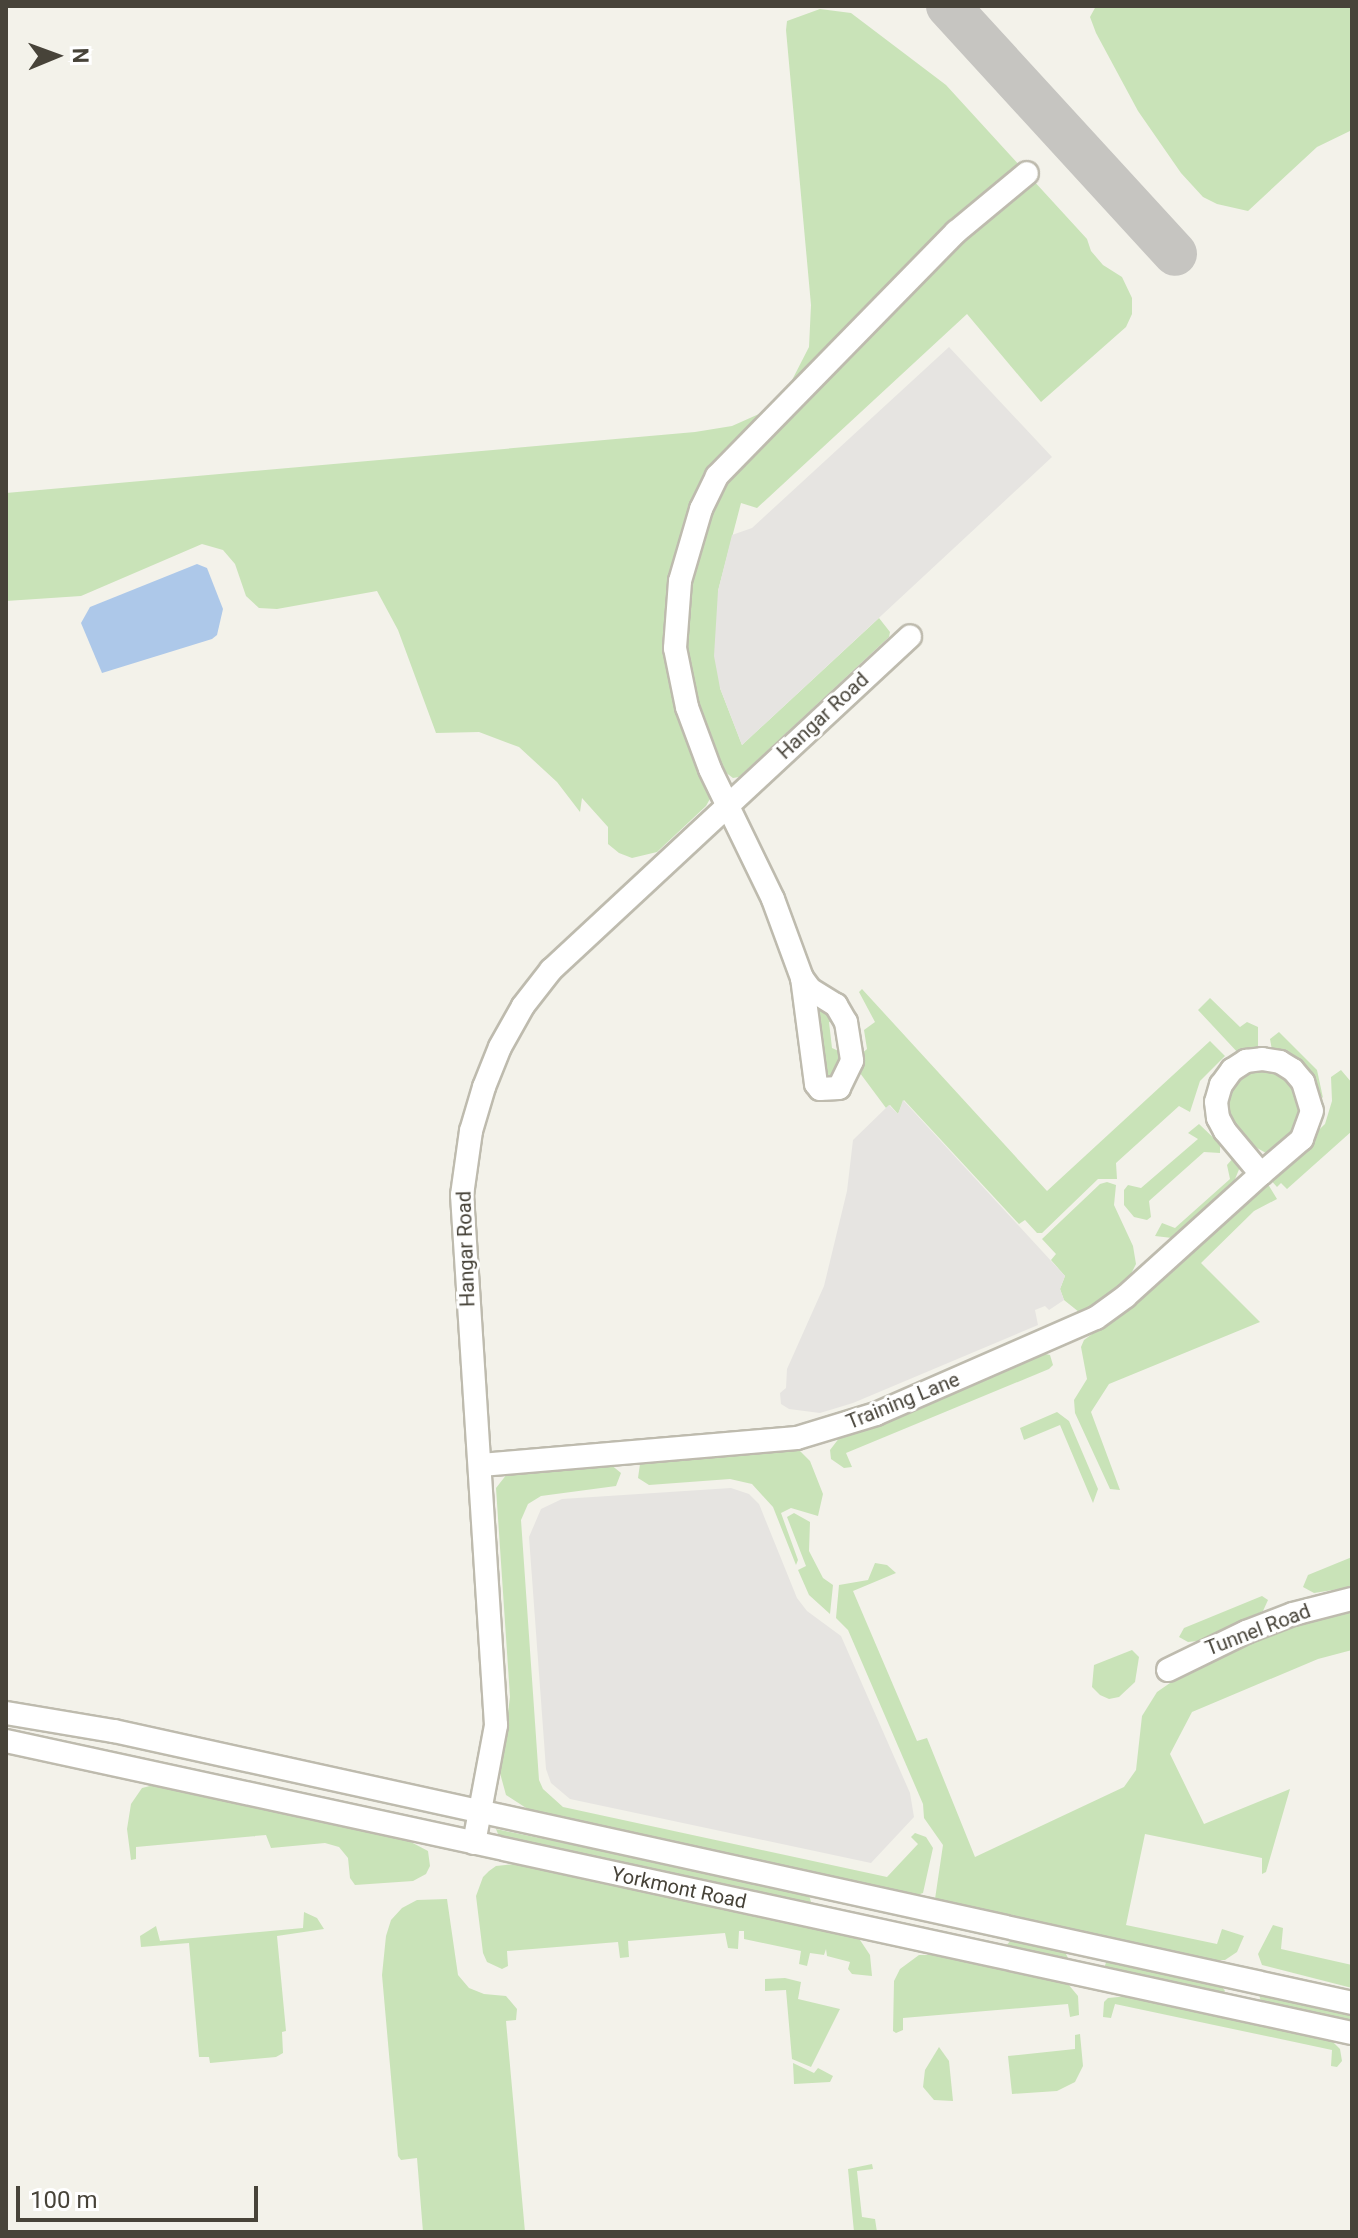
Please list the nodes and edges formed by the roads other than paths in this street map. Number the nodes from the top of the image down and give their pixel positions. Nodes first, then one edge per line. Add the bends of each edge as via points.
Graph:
1 (1027, 173) dead end
2 (910, 636) dead end
3 (727, 804) junction
4 (802, 978) dead end
5 (1261, 1174) junction
6 (481, 1465) junction
7 (1352, 1599) edge
8 (1168, 1670) dead end
9 (6, 1713) edge
10 (6, 1741) edge
11 (481, 1814) junction
12 (474, 1843) junction
13 (926, 1911) junction
14 (919, 1941) junction
15 (1093, 1947) junction
16 (1090, 1978) junction
17 (1241, 1979) junction
18 (1352, 2003) edge
19 (1235, 2008) junction
20 (1352, 2033) edge

1 - 3 street via 956,232 809,379 717,476 701,509 680,581 675,648 687,707
2 - 3 street, Hangar Road
3 - 4 street via 773,899
3 - 6 street, Hangar Road via 551,970 523,1006 484,1087 462,1195
5 - 5 street, Training Lane via 1302,1139 1312,1111 1303,1082 1293,1070 1262,1059 1232,1070 1216,1102 1225,1131
5 - 6 street, Training Lane via 1096,1318 876,1414 797,1438
6 - 11 street, Hangar Road via 496,1725
7 - 8 street, Tunnel Road via 1246,1632
9 - 11 street, Yorkmont Road via 114,1731
10 - 12 street, Yorkmont Road
11 - 12 street, Hangar Road
11 - 13 street, Yorkmont Road
12 - 14 street, Yorkmont Road
13 - 14 street
13 - 15 street, Yorkmont Road
14 - 16 street, Yorkmont Road
15 - 16 street
15 - 17 street, Yorkmont Road
16 - 19 street, Yorkmont Road
17 - 18 street, Yorkmont Road
17 - 19 street
19 - 20 street, Yorkmont Road

